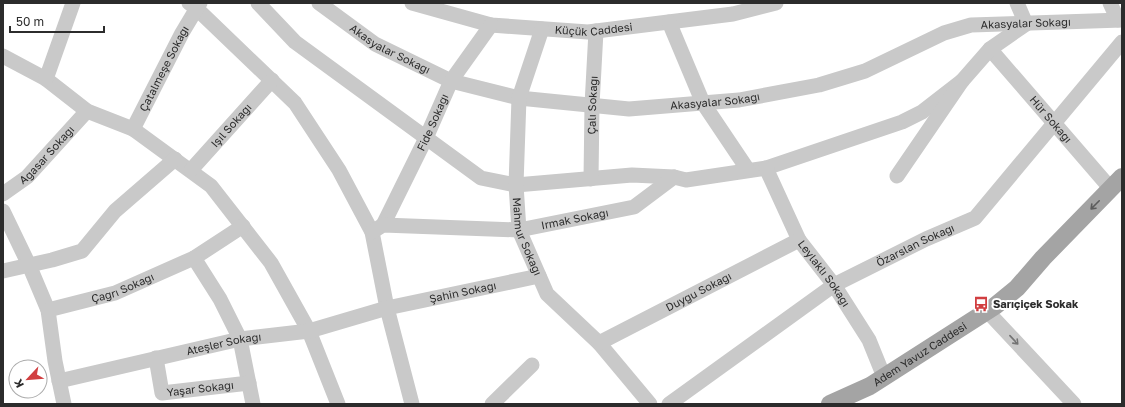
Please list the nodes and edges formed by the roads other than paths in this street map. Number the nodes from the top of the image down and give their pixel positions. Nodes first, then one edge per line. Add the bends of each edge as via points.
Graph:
1 (73, 3) edge
2 (258, 3) edge
3 (320, 3) edge
4 (412, 3) edge
5 (776, 3) edge
6 (1017, 3) edge
7 (1110, 3) edge
8 (195, 5) edge
9 (1120, 20) edge
10 (669, 22) junction
11 (1026, 24) junction
12 (490, 25) junction
13 (542, 29) junction
14 (596, 31) junction
15 (1122, 42) edge
16 (990, 49) junction
17 (3, 56) edge
18 (46, 79) junction
19 (272, 80) junction
20 (451, 81) junction
21 (962, 81) junction
22 (519, 98) junction
23 (703, 103) junction
24 (592, 106) junction
25 (87, 111) junction
26 (1054, 123) junction
27 (133, 129) junction
28 (426, 138) junction
29 (175, 159) junction
30 (766, 168) junction
31 (191, 170) junction
32 (748, 170) junction
33 (898, 176) dead end
34 (591, 178) junction
35 (674, 178) junction
36 (516, 185) junction
37 (1117, 187) edge
38 (3, 194) edge
39 (3, 211) edge
40 (243, 226) junction
41 (377, 228) junction
42 (519, 230) junction
43 (799, 240) junction
44 (194, 258) junction
45 (29, 265) junction
46 (3, 271) edge
47 (539, 276) junction
48 (834, 285) junction
49 (387, 308) junction
50 (48, 310) junction
51 (987, 312) junction
52 (309, 331) junction
53 (240, 339) junction
54 (599, 343) junction
55 (156, 358) junction
56 (532, 365) dead end
57 (884, 377) junction
58 (60, 381) junction
59 (249, 383) junction
60 (64, 404) edge
61 (253, 404) edge
62 (338, 404) edge
63 (412, 404) edge
64 (492, 404) edge
65 (650, 404) edge
66 (669, 404) edge
67 (830, 404) edge
68 (1074, 404) edge

1 - 18 street
2 - 28 street via 295,42
3 - 20 street, Akasyalar Sokağı via 375,44
4 - 12 street, Küçük Caddesi
5 - 10 street, Küçük Caddesi via 733,14
6 - 11 street
7 - 9 street
8 - 19 street
8 - 27 street, Çatalmeşe Sokağı
9 - 11 street, Akasyalar Sokağı
10 - 14 street, Küçük Caddesi
10 - 23 street
11 - 16 street
11 - 23 street, Akasyalar Sokağı via 971,25 944,33 865,71 820,85 739,100
12 - 13 street, Küçük Caddesi
12 - 20 street, Fide Sokağı
13 - 14 street, Küçük Caddesi
13 - 22 street, Mahmur Sokağı
14 - 24 street, Çalı Sokağı
15 - 26 street, Özarslan Sokağı
16 - 21 street
16 - 26 street, Hür Sokağı
17 - 18 street
18 - 25 street
19 - 31 street, Işıl Sokağı
19 - 41 street via 295,103
20 - 22 street, Akasyalar Sokağı
20 - 28 street, Fide Sokağı
21 - 30 street via 922,112 902,122
21 - 33 street
22 - 24 street, Akasyalar Sokağı
22 - 36 street, Mahmur Sokağı
23 - 24 street, Akasyalar Sokağı via 629,109
23 - 32 street
24 - 34 street, Çalı Sokağı
25 - 27 street
25 - 38 street, Ağasar Sokağı via 27,177
26 - 37 street, Hür Sokağı
26 - 48 street, Özarslan Sokağı via 974,218
27 - 29 street
28 - 36 street via 481,178
28 - 41 street, Fide Sokağı
29 - 31 street
29 - 45 street via 115,211 82,251
30 - 32 street
30 - 43 street, Leylaklı Sokağı
31 - 40 street via 211,186
32 - 35 street via 686,180
34 - 35 street via 632,175
34 - 36 street
35 - 42 street, Irmak Sokağı via 634,207
36 - 42 street, Mahmur Sokağı
37 -> 51 main road, Adem Yavuz Caddesi via 1043,258 1017,288
39 - 45 street
40 - 44 street, Çağrı Sokağı
40 - 52 street via 271,263
41 - 42 street, Irmak Sokağı
41 - 49 street
42 - 47 street, Mahmur Sokağı
43 - 48 street, Leylaklı Sokağı
43 - 54 street, Duygu Sokağı
44 - 50 street, Çağrı Sokağı via 115,293
44 - 53 street via 220,299
45 - 46 street
45 - 50 street
47 - 49 street, Şahin Sokağı
47 - 54 street, Mahmur Sokağı via 547,294
48 - 57 street, Leylaklı Sokağı via 869,340
48 - 66 street, Özarslan Sokağı
49 - 52 street, Ateşler Sokağı
49 - 63 street
50 - 58 street
51 - 57 main road, Adem Yavuz Caddesi
51 -> 68 street
52 - 53 street, Ateşler Sokağı
52 - 62 street
53 - 55 street, Ateşler Sokağı
53 - 59 street
54 - 65 street, Mahmur Sokağı
55 - 58 street, Ateşler Sokağı
55 - 59 street, Yaşar Sokağı via 162,393
56 - 64 street
57 - 67 main road, Adem Yavuz Caddesi
58 - 60 street
59 - 61 street

